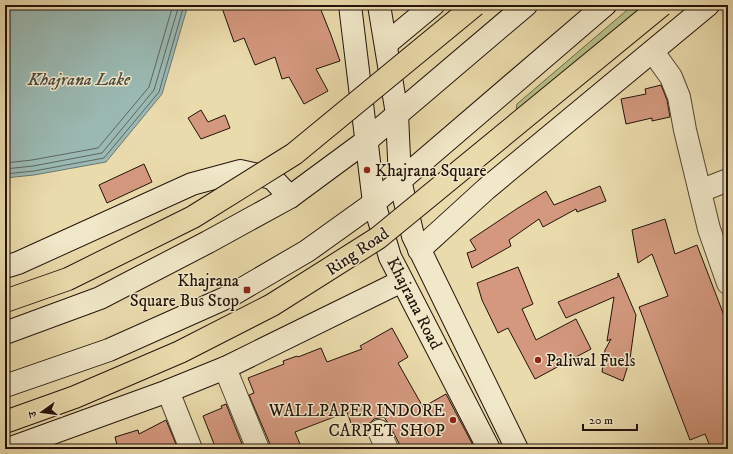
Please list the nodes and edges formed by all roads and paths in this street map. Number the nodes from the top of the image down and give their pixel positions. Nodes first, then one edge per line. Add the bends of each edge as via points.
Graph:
1 (350, 5) edge
2 (379, 5) edge
3 (433, 5) edge
4 (475, 5) edge
5 (526, 5) edge
6 (605, 5) edge
7 (662, 5) edge
8 (708, 5) edge
9 (386, 44) junction
10 (653, 52) junction
11 (397, 114) junction
12 (366, 141) junction
13 (400, 180) junction
14 (728, 180) edge
15 (700, 191) junction
16 (290, 197) junction
17 (374, 203) junction
18 (419, 250) junction
19 (9, 261) edge
20 (402, 281) junction
21 (728, 283) edge
22 (5, 301) edge
23 (5, 333) edge
24 (225, 368) junction
25 (5, 386) edge
26 (168, 391) junction
27 (5, 422) edge
28 (512, 447) edge
29 (8, 449) edge
30 (191, 449) edge
31 (258, 449) edge
32 (489, 449) edge

1 - 12 main road, Khajrana Road
2 - 9 main road, Khajrana Road
3 - 9 main road
4 - 22 main road, bridge via 294,154 193,216 68,279
5 - 11 main road
6 - 13 main road, Ring Road
7 - 27 main road, Ring Road, bridge via 378,238 272,305 180,352 75,397
8 - 10 main road
9 - 11 main road, Khajrana Road
10 - 15 main road via 671,77 679,97
10 - 18 main road via 486,189
11 - 12 main road
11 - 13 main road, Khajrana Road
12 - 16 main road
12 - 17 main road, Khajrana Road
13 - 17 main road, Ring Road
13 - 18 main road, Khajrana Road via 413,236
14 - 15 main road
15 - 21 main road via 709,229
16 - 19 main road via 272,178 240,171 192,184
16 - 23 main road via 100,298
17 - 20 main road, Khajrana Road via 390,257
17 - 25 main road, Ring Road via 308,252 230,296 108,350
18 - 28 main road, Khajrana Road
20 - 24 main road
20 - 32 main road, Khajrana Road
24 - 26 main road
24 - 31 main road
26 - 29 main road
26 - 30 main road

